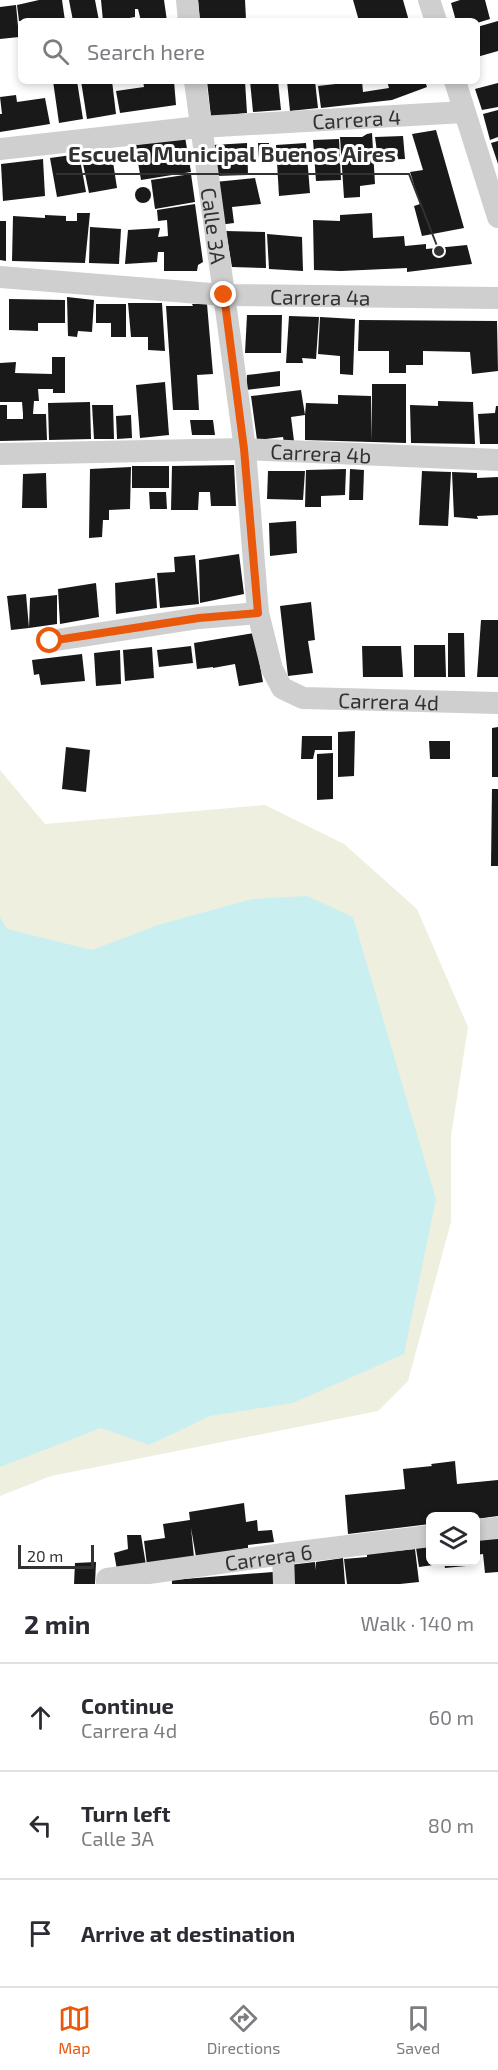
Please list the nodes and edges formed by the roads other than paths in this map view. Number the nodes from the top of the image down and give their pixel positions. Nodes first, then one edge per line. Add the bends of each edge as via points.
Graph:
1 (187, 0) edge
2 (429, 0) edge
3 (189, 18) edge
4 (435, 18) edge
5 (195, 84) edge
6 (456, 84) edge
7 (464, 112) junction
8 (200, 127) junction
9 (0, 149) edge
10 (498, 217) edge
11 (0, 278) edge
12 (224, 295) junction
13 (498, 298) edge
14 (244, 449) junction
15 (0, 454) edge
16 (498, 460) edge
17 (258, 613) junction
18 (50, 641) dead end
19 (282, 688) joint
20 (498, 703) edge
21 (498, 1528) edge
22 (480, 1530) edge
23 (426, 1536) edge
24 (283, 1554) junction
25 (107, 1582) edge
26 (284, 1584) edge

1 - 3 street
2 - 4 street
5 - 8 street, Calle 3A
6 - 7 street
7 - 8 street, Carrera 4
7 - 10 street
8 - 9 street, Carrera 4
8 - 12 street, Calle 3A
11 - 12 street, Carrera 4a
12 - 13 street, Carrera 4a
12 - 14 street, Calle 3A
14 - 15 street, Carrera 4b
14 - 16 street, Carrera 4b
14 - 17 street, Calle 3A
17 - 18 street
17 - 19 street, Calle 3A via 272,669
19 - 20 street, Carrera 4d via 303,698
21 - 22 street
23 - 24 street, Carrera 6
24 - 25 street, Carrera 6
24 - 26 street

